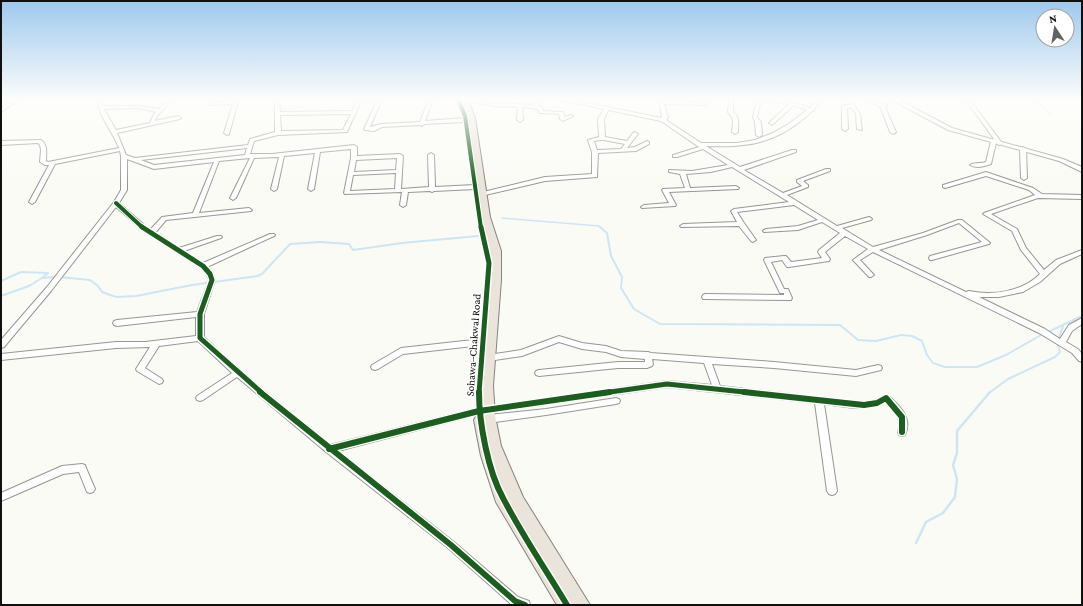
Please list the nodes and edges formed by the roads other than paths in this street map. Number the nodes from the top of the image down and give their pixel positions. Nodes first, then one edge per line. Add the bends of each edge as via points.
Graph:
1 (111, 127) edge
2 (136, 127) edge
3 (229, 127) edge
4 (278, 127) edge
5 (347, 127) edge
6 (368, 127) edge
7 (378, 127) edge
8 (467, 127) edge
9 (472, 127) edge
10 (602, 127) edge
11 (674, 127) edge
12 (735, 127) edge
13 (758, 127) edge
14 (786, 127) edge
15 (891, 127) edge
16 (947, 127) edge
17 (986, 127) edge
18 (114, 132) junction
19 (735, 132) dead end
20 (893, 132) dead end
21 (227, 133) dead end
22 (278, 133) junction
23 (635, 134) dead end
24 (759, 135) dead end
25 (602, 139) junction
26 (996, 142) junction
27 (1, 143) edge
28 (629, 143) junction
29 (647, 143) dead end
30 (250, 146) junction
31 (702, 146) junction
32 (122, 149) junction
33 (623, 150) junction
34 (1023, 150) junction
35 (318, 151) junction
36 (794, 151) dead end
37 (595, 152) junction
38 (282, 155) junction
39 (431, 155) dead end
40 (124, 156) junction
41 (676, 156) dead end
42 (250, 157) junction
43 (354, 158) junction
44 (134, 160) junction
45 (217, 160) junction
46 (53, 163) junction
47 (733, 165) junction
48 (974, 165) dead end
49 (740, 169) junction
50 (828, 170) dead end
51 (1082, 170) edge
52 (400, 171) junction
53 (671, 171) dead end
54 (682, 172) junction
55 (350, 174) junction
56 (1024, 178) dead end
57 (945, 186) dead end
58 (736, 188) dead end
59 (274, 189) dead end
60 (311, 189) dead end
61 (432, 190) junction
62 (688, 190) junction
63 (398, 191) junction
64 (405, 191) junction
65 (478, 191) junction
66 (783, 195) junction
67 (1040, 196) junction
68 (1082, 197) edge
69 (233, 198) dead end
70 (32, 202) dead end
71 (116, 203) junction
72 (794, 203) junction
73 (403, 205) dead end
74 (644, 207) dead end
75 (249, 210) dead end
76 (195, 215) junction
77 (869, 219) dead end
78 (823, 220) junction
79 (741, 224) junction
80 (683, 226) dead end
81 (836, 228) junction
82 (766, 231) dead end
83 (151, 233) junction
84 (844, 233) junction
85 (272, 235) dead end
86 (219, 237) dead end
87 (753, 240) dead end
88 (873, 249) junction
89 (178, 251) junction
90 (1082, 252) edge
91 (932, 258) dead end
92 (202, 266) junction
93 (1044, 274) junction
94 (871, 275) dead end
95 (954, 288) junction
96 (705, 297) dead end
97 (200, 314) junction
98 (1082, 321) edge
99 (117, 323) dead end
100 (200, 338) junction
101 (482, 342) junction
102 (157, 343) junction
103 (1062, 344) junction
104 (1, 345) edge
105 (648, 355) junction
106 (1, 357) edge
107 (488, 358) junction
108 (1082, 358) edge
109 (707, 360) junction
110 (375, 367) dead end
111 (878, 368) dead end
112 (237, 373) junction
113 (539, 373) dead end
114 (159, 381) dead end
115 (717, 389) junction
116 (200, 398) dead end
117 (819, 400) junction
118 (616, 401) dead end
119 (485, 413) junction
120 (902, 432) dead end
121 (330, 449) junction
122 (90, 489) dead end
123 (832, 491) dead end
124 (1, 497) edge
125 (525, 605) edge
126 (567, 605) edge
127 (581, 605) edge

1 - 18 street
2 - 18 street
3 - 21 street
4 - 22 street
5 - 22 street via 345,131
6 - 7 street
8 - 65 highway, Sohawa–Chakwal Road
9 - 65 highway
10 - 25 street
11 - 31 street
12 - 19 street
13 - 24 street
14 - 31 street via 756,142
15 - 20 street
16 - 26 street
17 - 26 street
18 - 32 street
22 - 30 street via 252,140
23 - 28 street
25 - 28 street
25 - 37 street via 591,140
26 - 34 street
26 - 48 street via 989,163
27 - 46 street via 39,141 43,144 43,162
28 - 33 street
29 - 33 street via 636,149
30 - 42 street
30 - 44 street
31 - 41 street
31 - 47 street
32 - 40 street
32 - 46 street
33 - 37 street
34 - 51 street via 1061,160
34 - 56 street
35 - 38 street
35 - 43 street via 354,147
35 - 60 street
36 - 49 street
37 - 65 street via 595,176 545,178
38 - 42 street
38 - 59 street
39 - 61 street
40 - 44 street
40 - 71 street via 124,190
42 - 45 street
42 - 69 street
43 - 52 street via 400,156
43 - 55 street
44 - 45 street via 154,167
45 - 76 street
46 - 70 street
47 - 49 street
47 - 54 street
49 - 66 street
50 - 66 street via 799,181 806,186
52 - 55 street
52 - 63 street
53 - 54 street
54 - 62 street
55 - 63 street via 347,193
57 - 67 street via 986,174 1031,189
58 - 62 street
61 - 64 street
61 - 65 street
62 - 74 street via 665,190 672,205
63 - 64 street
64 - 73 street
65 - 101 highway, Sohawa–Chakwal Road via 479,219 489,263
65 - 107 highway via 496,265
66 - 72 street
67 - 68 street
67 - 93 street via 986,214 1015,230 1026,257
71 - 83 street
71 - 104 street
72 - 78 street
72 - 79 street via 736,210 734,211
75 - 76 street
76 - 83 street via 164,218
77 - 81 street
78 - 81 street
78 - 82 street via 798,228
79 - 80 street
79 - 87 street
81 - 84 street
83 - 89 street
84 - 88 street
84 - 96 street via 821,252 827,259 789,265 784,258 768,260 782,291 786,291 789,298
85 - 92 street
86 - 89 street
88 - 91 street via 960,221 987,243
88 - 94 street via 856,260
88 - 95 street
89 - 92 street
90 - 93 street via 1058,262
92 - 97 street via 210,274 211,283
93 - 95 street via 1039,281 1006,294 975,295
95 - 103 street via 1042,331
97 - 99 street
97 - 100 street
98 - 103 street via 1075,323 1066,333
100 - 102 street
100 - 112 street
101 - 110 street via 401,351
101 - 119 highway, Sohawa–Chakwal Road
102 - 106 street
102 - 114 street via 140,369
103 - 108 street
105 - 107 street via 621,354 559,339 522,353
105 - 109 street
105 - 113 street via 647,365 618,364
107 - 119 highway
109 - 111 street via 856,373
109 - 115 street
112 - 116 street
112 - 121 street
115 - 117 street
115 - 119 street via 668,384
117 - 120 street via 864,405 877,403 886,398 903,415 905,426
117 - 123 street
118 - 119 street via 546,412
119 - 121 street
119 - 126 highway, Sohawa–Chakwal Road via 488,456 502,497
119 - 127 highway via 512,493
121 - 125 street via 451,544 515,601
122 - 124 street via 82,468 62,470

